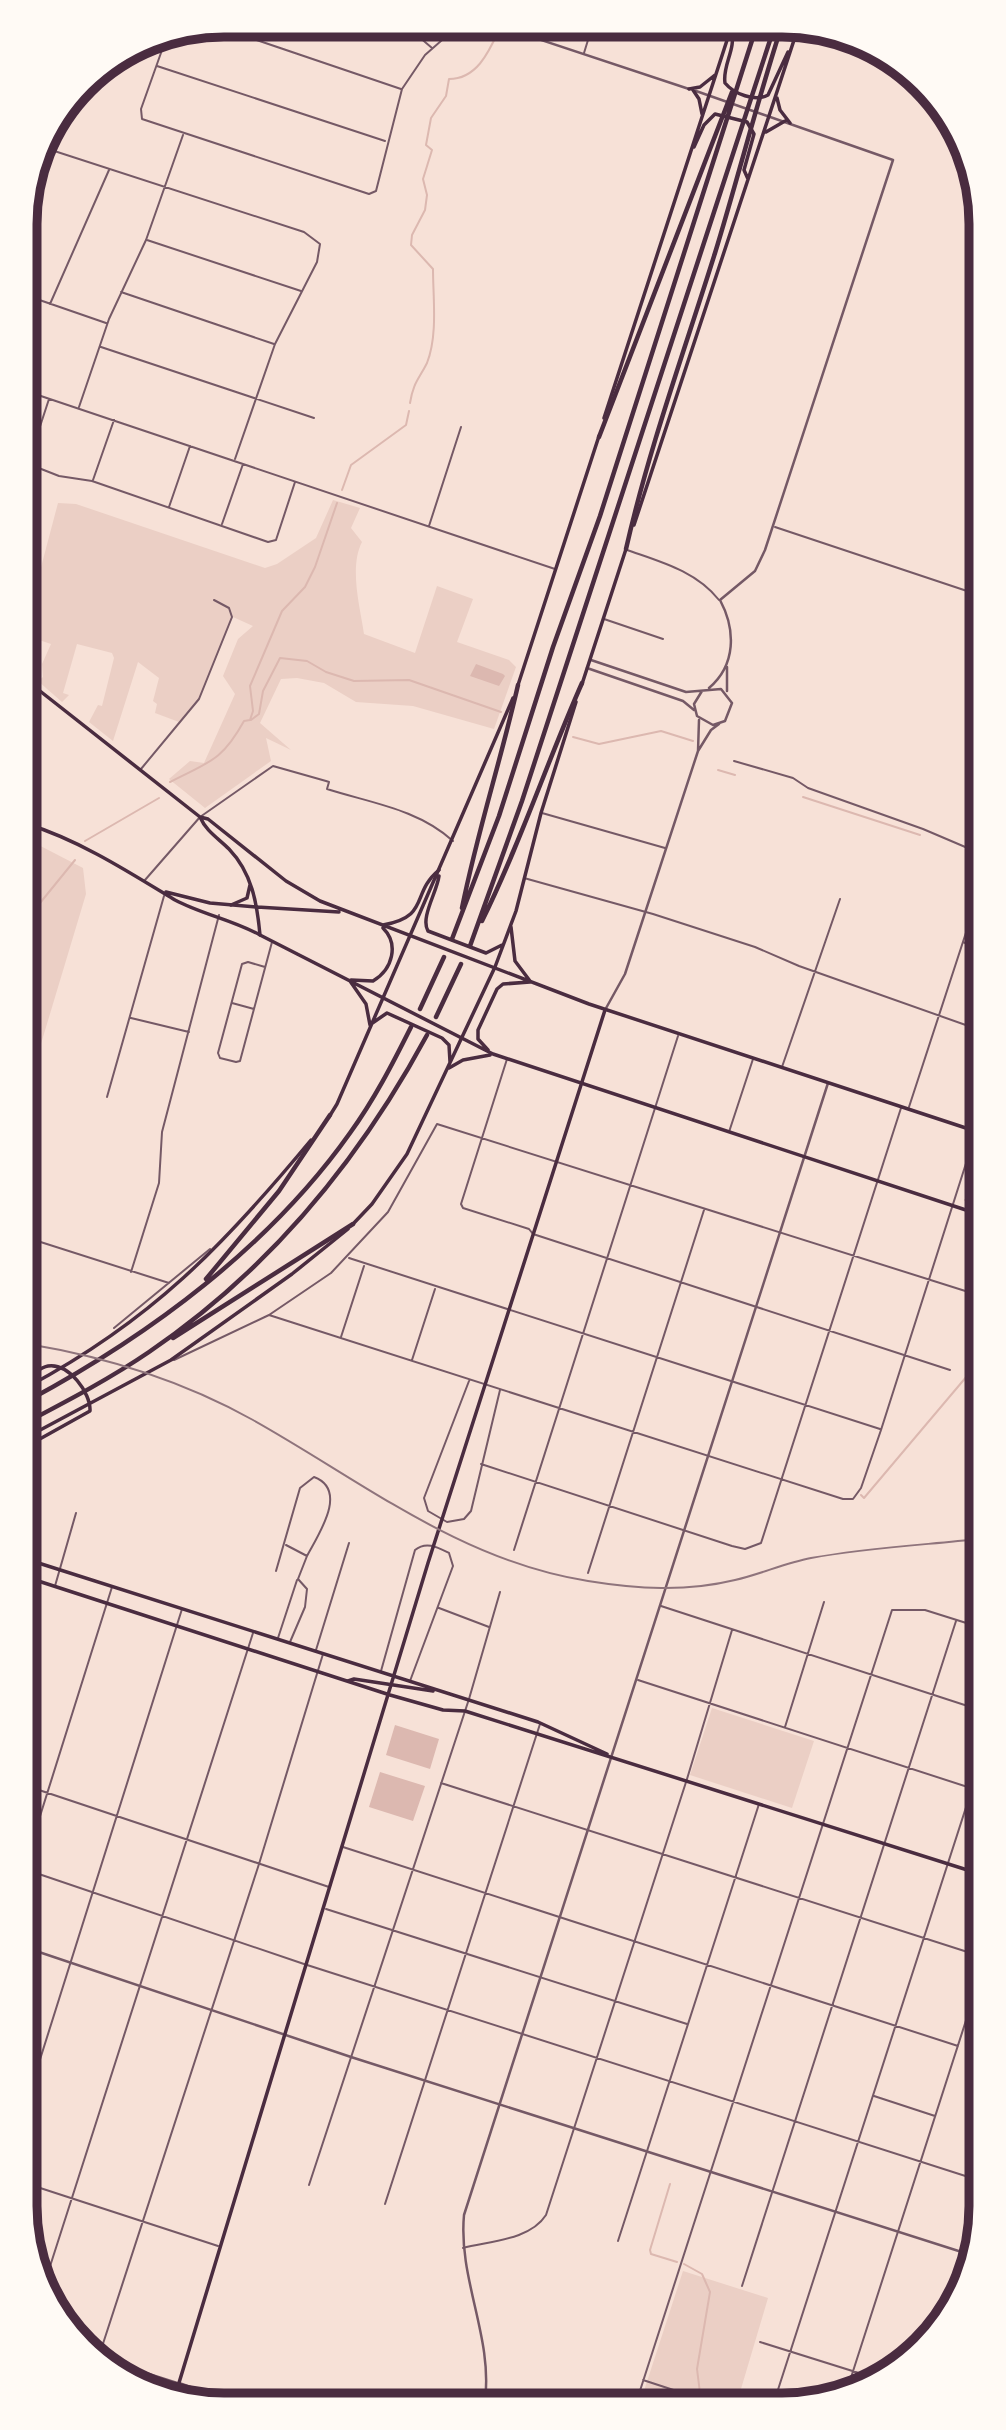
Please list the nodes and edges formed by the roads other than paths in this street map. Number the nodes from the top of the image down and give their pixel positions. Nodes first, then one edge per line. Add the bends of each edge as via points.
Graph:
1 (246, 37) edge
2 (259, 37) edge
3 (419, 37) edge
4 (446, 37) edge
5 (532, 37) edge
6 (589, 37) edge
7 (728, 37) edge
8 (733, 37) edge
9 (753, 37) edge
10 (771, 37) edge
11 (778, 37) edge
12 (795, 37) edge
13 (258, 41) junction
14 (750, 46) junction
15 (163, 47) edge
16 (433, 48) junction
17 (792, 48) junction
18 (584, 54) junction
19 (156, 66) junction
20 (716, 74) junction
21 (402, 89) junction
22 (691, 90) junction
23 (776, 94) junction
24 (709, 95) junction
25 (769, 116) junction
26 (702, 119) junction
27 (788, 122) junction
28 (183, 133) junction
29 (763, 136) junction
30 (387, 142) junction
31 (693, 149) junction
32 (52, 150) edge
33 (109, 169) junction
34 (749, 180) junction
35 (164, 187) junction
36 (146, 240) junction
37 (120, 291) junction
38 (302, 292) junction
39 (37, 299) edge
40 (50, 303) junction
41 (107, 324) junction
42 (275, 344) junction
43 (100, 346) junction
44 (37, 395) edge
45 (255, 398) junction
46 (49, 399) junction
47 (79, 408) junction
48 (314, 418) dead end
49 (114, 420) junction
50 (461, 427) dead end
51 (37, 434) edge
52 (599, 436) junction
53 (190, 445) junction
54 (234, 461) junction
55 (243, 464) junction
56 (39, 469) joint
57 (37, 476) edge
58 (92, 481) junction
59 (295, 481) junction
60 (169, 508) junction
61 (221, 525) junction
62 (429, 526) junction
63 (773, 526) junction
64 (626, 549) junction
65 (557, 569) junction
66 (969, 592) edge
67 (214, 600) dead end
68 (720, 600) junction
69 (603, 619) junction
70 (663, 639) dead end
71 (590, 660) junction
72 (727, 666) junction
73 (587, 668) junction
74 (582, 683) junction
75 (518, 685) junction
76 (709, 688) junction
77 (37, 690) edge
78 (702, 691) junction
79 (727, 694) junction
80 (697, 715) junction
81 (719, 724) junction
82 (698, 751) junction
83 (734, 761) dead end
84 (140, 770) junction
85 (541, 813) junction
86 (200, 817) junction
87 (37, 828) edge
88 (453, 841) junction
89 (666, 848) junction
90 (969, 849) edge
91 (439, 870) junction
92 (523, 878) junction
93 (143, 882) junction
94 (250, 883) junction
95 (165, 892) junction
96 (840, 899) dead end
97 (231, 905) junction
98 (257, 907) junction
99 (644, 912) junction
100 (348, 914) junction
101 (219, 915) junction
102 (969, 922) edge
103 (459, 923) junction
104 (381, 926) junction
105 (511, 927) junction
106 (260, 934) junction
107 (410, 936) junction
108 (452, 939) dead end
109 (272, 942) junction
110 (962, 942) junction
111 (504, 944) junction
112 (969, 945) edge
113 (444, 957) dead end
114 (461, 964) dead end
115 (265, 967) junction
116 (495, 967) junction
117 (814, 971) junction
118 (349, 980) junction
119 (532, 982) junction
120 (382, 998) junction
121 (231, 1003) junction
122 (254, 1009) junction
123 (420, 1009) dead end
124 (605, 1010) junction
125 (939, 1014) junction
126 (130, 1017) junction
127 (436, 1017) dead end
128 (370, 1025) junction
129 (969, 1026) edge
130 (411, 1027) dead end
131 (189, 1032) junction
132 (427, 1035) dead end
133 (678, 1035) junction
134 (463, 1039) junction
135 (493, 1054) junction
136 (507, 1059) junction
137 (753, 1059) junction
138 (449, 1068) junction
139 (782, 1068) junction
140 (828, 1083) junction
141 (581, 1085) junction
142 (107, 1097) dead end
143 (901, 1107) junction
144 (908, 1109) junction
145 (654, 1110) junction
146 (330, 1115) junction
147 (969, 1129) edge
148 (729, 1133) junction
149 (483, 1137) junction
150 (969, 1151) edge
151 (803, 1157) junction
152 (557, 1160) junction
153 (878, 1181) junction
154 (631, 1184) junction
155 (953, 1206) junction
156 (705, 1209) junction
157 (969, 1211) edge
158 (353, 1224) junction
159 (238, 1226) junction
160 (779, 1231) junction
161 (533, 1234) junction
162 (37, 1241) edge
163 (854, 1255) junction
164 (348, 1257) junction
165 (606, 1258) junction
166 (364, 1265) junction
167 (131, 1272) junction
168 (929, 1280) junction
169 (681, 1283) junction
170 (170, 1284) junction
171 (436, 1288) junction
172 (197, 1290) junction
173 (969, 1292) edge
174 (755, 1307) junction
175 (508, 1310) junction
176 (269, 1315) junction
177 (114, 1328) dead end
178 (830, 1331) junction
179 (582, 1333) junction
180 (341, 1339) junction
181 (905, 1354) junction
182 (143, 1357) junction
183 (657, 1357) junction
184 (171, 1360) junction
185 (411, 1361) junction
186 (950, 1370) dead end
187 (37, 1372) edge
188 (37, 1381) edge
189 (469, 1381) junction
190 (731, 1382) junction
191 (484, 1385) junction
192 (500, 1389) junction
193 (37, 1395) edge
194 (806, 1405) junction
195 (559, 1408) junction
196 (37, 1417) edge
197 (881, 1430) junction
198 (37, 1432) edge
199 (634, 1432) junction
200 (37, 1441) edge
201 (707, 1455) junction
202 (481, 1464) junction
203 (783, 1479) junction
204 (535, 1481) junction
205 (610, 1506) junction
206 (76, 1513) dead end
207 (684, 1529) junction
208 (349, 1543) dead end
209 (286, 1545) junction
210 (514, 1550) dead end
211 (307, 1556) junction
212 (37, 1563) edge
213 (40, 1564) junction
214 (59, 1569) junction
215 (276, 1571) dead end
216 (588, 1573) dead end
217 (37, 1574) edge
218 (298, 1579) junction
219 (37, 1581) edge
220 (55, 1586) junction
221 (113, 1586) junction
222 (500, 1592) dead end
223 (824, 1602) dead end
224 (107, 1603) junction
225 (659, 1605) junction
226 (438, 1607) junction
227 (183, 1608) junction
228 (957, 1620) junction
229 (969, 1624) edge
230 (177, 1625) junction
231 (489, 1627) junction
232 (732, 1630) junction
233 (253, 1632) junction
234 (277, 1639) junction
235 (290, 1643) junction
236 (248, 1648) junction
237 (315, 1651) junction
238 (323, 1653) junction
239 (807, 1654) junction
240 (318, 1671) junction
241 (380, 1672) junction
242 (870, 1674) junction
243 (395, 1677) junction
244 (636, 1679) junction
245 (347, 1681) junction
246 (410, 1683) junction
247 (393, 1685) junction
248 (439, 1691) junction
249 (932, 1694) junction
250 (390, 1695) junction
251 (469, 1699) junction
252 (710, 1703) junction
253 (969, 1707) edge
254 (465, 1711) junction
255 (540, 1723) junction
256 (784, 1728) junction
257 (536, 1735) junction
258 (847, 1748) junction
259 (611, 1756) junction
260 (910, 1768) junction
261 (687, 1779) junction
262 (440, 1783) junction
263 (969, 1787) edge
264 (37, 1789) edge
265 (48, 1793) junction
266 (969, 1797) edge
267 (760, 1803) junction
268 (513, 1806) junction
269 (117, 1816) junction
270 (822, 1822) junction
271 (37, 1826) edge
272 (588, 1830) junction
273 (188, 1840) junction
274 (885, 1843) junction
275 (343, 1847) junction
276 (662, 1852) junction
277 (947, 1863) junction
278 (259, 1864) junction
279 (412, 1869) junction
280 (969, 1870) edge
281 (37, 1873) edge
282 (735, 1876) junction
283 (330, 1887) junction
284 (94, 1892) junction
285 (485, 1893) junction
286 (798, 1898) junction
287 (324, 1908) junction
288 (164, 1916) junction
289 (559, 1917) junction
290 (861, 1918) junction
291 (392, 1930) junction
292 (924, 1938) junction
293 (234, 1940) junction
294 (634, 1942) junction
295 (37, 1951) edge
296 (969, 1952) edge
297 (467, 1954) junction
298 (71, 1963) junction
299 (304, 1964) junction
300 (706, 1965) junction
301 (541, 1977) junction
302 (770, 1985) junction
303 (375, 1986) junction
304 (142, 1987) junction
305 (615, 2000) junction
306 (833, 2005) junction
307 (212, 2010) junction
308 (448, 2010) junction
309 (969, 2012) edge
310 (688, 2024) junction
311 (896, 2025) junction
312 (282, 2034) junction
313 (522, 2034) junction
314 (958, 2046) junction
315 (352, 2057) junction
316 (596, 2057) junction
317 (37, 2069) edge
318 (425, 2080) junction
319 (670, 2080) junction
320 (873, 2096) junction
321 (733, 2101) junction
322 (499, 2103) junction
323 (936, 2116) junction
324 (795, 2121) junction
325 (573, 2129) junction
326 (859, 2141) junction
327 (646, 2152) junction
328 (921, 2162) junction
329 (709, 2172) junction
330 (969, 2177) edge
331 (309, 2185) dead end
332 (37, 2187) edge
333 (773, 2191) junction
334 (72, 2198) junction
335 (385, 2204) dead end
336 (836, 2211) junction
337 (143, 2221) junction
338 (899, 2232) junction
339 (967, 2237) edge
340 (618, 2241) dead end
341 (219, 2246) junction
342 (463, 2248) junction
343 (962, 2252) junction
344 (49, 2271) edge
345 (742, 2286) dead end
346 (950, 2289) edge
347 (761, 2342) dead end
348 (102, 2348) edge
349 (790, 2351) junction
350 (129, 2367) edge
351 (853, 2370) junction
352 (864, 2374) edge
353 (643, 2380) junction
354 (850, 2380) edge
355 (179, 2383) junction
356 (178, 2387) edge
357 (206, 2392) edge
358 (485, 2393) edge
359 (638, 2393) edge
360 (683, 2393) edge
361 (777, 2393) edge

1 - 13 street
2 - 13 street
3 - 16 street
4 - 16 street
5 - 18 street
6 - 18 street
7 - 20 main road
8 - 17 main road via 725,83 737,92 762,98
9 - 14 highway
10 - 74 highway via 626,487 471,943 515,854
11 - 64 highway via 715,253 659,420
12 - 17 main road
13 - 21 street
14 - 52 highway
14 - 103 highway via 600,516
15 - 19 street
16 - 21 street
17 - 23 main road
18 - 22 street
19 - 28 street via 140,116
19 - 30 street
20 - 22 main road
20 - 24 main road
21 - 30 street
22 - 24 street
22 - 26 main road via 699,99
23 - 25 main road
23 - 27 main road
24 - 25 street
24 - 26 main road
25 - 27 street
25 - 29 main road
26 - 31 main road
27 - 29 main road via 768,129
27 - 63 street via 893,160
28 - 30 street via 373,193
28 - 35 street
29 - 34 main road
31 - 34 main road via 708,118 715,114 747,122 753,139 744,170
31 - 52 main road
32 - 33 street
33 - 35 street
33 - 40 street
34 - 64 main road
35 - 36 street
35 - 38 street via 304,232 320,244 317,262
36 - 37 street
36 - 38 street
37 - 41 street
37 - 42 street
38 - 42 street
39 - 40 street
40 - 41 street
41 - 43 street
42 - 45 street
43 - 45 street
43 - 47 street
44 - 46 street
45 - 48 street
45 - 54 street
46 - 47 street
46 - 51 street
47 - 49 street
49 - 53 street
49 - 58 street
50 - 62 street
52 - 65 main road
53 - 54 street
53 - 60 street
54 - 55 street
55 - 59 street
55 - 61 street
56 - 57 street
56 - 58 street
58 - 60 street
59 - 61 street via 273,542
59 - 62 street
60 - 61 street
62 - 65 street
63 - 66 street
63 - 68 street via 755,571
64 - 68 street via 682,570
64 - 69 main road
65 - 75 main road
67 - 84 street via 229,608 232,617 199,699
68 - 72 street via 731,629
69 - 70 street
69 - 71 main road
71 - 73 main road
71 - 78 street via 686,692
72 - 76 street
72 - 79 street
73 - 74 main road
73 - 80 street via 683,701
74 - 85 main road
75 - 88 main road
75 - 103 highway
76 - 78 street
76 - 79 street
77 - 84 main road
78 - 80 street via 696,699
79 - 81 street via 732,710
80 - 81 street via 706,723
80 - 82 street
81 - 82 street
82 - 89 street
83 - 90 street via 793,778 808,789
84 - 86 main road
85 - 89 street
85 - 92 main road
86 - 88 street via 273,766 329,782 327,789 383,808 412,813
86 - 93 street
86 - 94 main road via 232,852
86 - 100 main road via 299,889
87 - 93 main road
88 - 91 main road
89 - 99 street
91 - 104 main road via 429,879 414,913
91 - 107 main road
91 - 111 main road via 425,925 428,931 481,952 492,953
92 - 99 street
92 - 105 main road
93 - 95 main road
94 - 97 main road via 247,898
94 - 98 main road
95 - 97 main road
95 - 101 main road
95 - 126 street
96 - 117 street
97 - 98 main road
98 - 100 main road
98 - 106 main road
99 - 117 street
99 - 124 street via 625,974
100 - 104 main road
101 - 106 main road
101 - 131 street
102 - 110 street
103 - 108 highway
104 - 107 main road
104 - 118 main road via 392,937 387,966 373,981
105 - 111 main road
105 - 119 main road via 515,961
106 - 109 main road
107 - 116 main road
107 - 120 main road
109 - 115 street
109 - 118 main road
110 - 112 street
110 - 125 street
111 - 116 main road
113 - 123 highway
114 - 127 highway
115 - 121 street via 242,964
115 - 122 street
116 - 119 main road
116 - 134 main road
117 - 125 street
117 - 139 street
118 - 120 main road
118 - 128 main road via 366,1004
119 - 124 main road
119 - 135 main road via 503,984 497,989 478,1030 481,1043
120 - 128 main road
120 - 134 main road
121 - 122 street
121 - 122 street via 218,1056 236,1062
124 - 133 main road
124 - 141 main road
125 - 129 street
125 - 144 street
126 - 131 street
126 - 142 street
128 - 138 main road via 382,1014 391,1013 442,1038 449,1045
128 - 146 main road
130 - 172 highway via 360,1119 309,1185
131 - 167 street via 162,1132 159,1182
132 - 182 highway via 391,1099 319,1198 278,1245 190,1323
133 - 137 main road
133 - 145 street
134 - 135 main road
134 - 138 main road
135 - 136 main road
135 - 138 main road
136 - 141 main road
136 - 149 street
137 - 139 main road
137 - 148 street
138 - 158 main road via 407,1154
139 - 140 main road
140 - 143 main road
140 - 151 street
141 - 145 main road
141 - 152 main road
143 - 144 main road
143 - 153 street
144 - 147 main road
145 - 148 main road
145 - 154 street
146 - 159 main road
146 - 172 highway via 279,1191
148 - 151 main road
149 - 152 street
149 - 161 street via 461,1207
149 - 164 street via 438,1124 388,1212
150 - 155 street
151 - 153 main road
151 - 160 street
152 - 154 street
152 - 161 main road
153 - 155 main road
153 - 163 street
154 - 156 street
154 - 165 street
155 - 157 main road
155 - 168 street
156 - 160 street
156 - 169 street
158 - 182 highway
158 - 184 main road
159 - 170 street
159 - 188 main road via 164,1297 112,1336
160 - 163 street
160 - 174 street
161 - 165 street
161 - 175 main road
162 - 167 street
163 - 168 street
163 - 178 street
164 - 166 street
164 - 176 street via 309,1290
165 - 169 street
165 - 179 street
166 - 171 street
166 - 180 street
167 - 170 street
168 - 173 street
168 - 181 street
169 - 174 street
169 - 183 street
170 - 177 street
171 - 175 street
171 - 185 street
172 - 193 highway via 82,1371
174 - 178 street
174 - 190 street
175 - 179 street
175 - 191 main road
176 - 180 street
176 - 184 street
178 - 181 street
178 - 194 street
179 - 183 street
179 - 195 street
180 - 185 street
181 - 186 street
181 - 197 street
182 - 196 highway
183 - 190 street
183 - 199 street
184 - 198 main road
185 - 189 street
187 - 200 main road via 48,1366 64,1371 80,1384 90,1411
189 - 191 street
189 - 202 street via 424,1498 428,1511 447,1522 464,1519 471,1511
190 - 194 street
190 - 201 street
191 - 192 street
191 - 243 main road
192 - 195 street
192 - 202 street
194 - 197 street
194 - 203 street
195 - 199 street
195 - 204 street
197 - 203 street via 854,1497 843,1499
199 - 201 street
199 - 205 street
201 - 203 street
201 - 207 street
202 - 204 street
203 - 207 street via 766,1533 755,1547 732,1546
204 - 205 street
204 - 210 street
205 - 207 street
205 - 216 street
206 - 214 street
207 - 225 street
208 - 237 street
209 - 211 street
209 - 211 street via 300,1488 314,1477 323,1480 330,1510
209 - 215 street
211 - 218 street
212 - 213 main road
213 - 214 main road
213 - 217 street
214 - 220 street
214 - 221 main road
218 - 234 street
218 - 235 street via 307,1589 305,1607
219 - 220 main road
220 - 224 main road
221 - 224 street
221 - 227 main road
222 - 231 street
223 - 239 street
224 - 230 main road
224 - 265 street
225 - 232 street
225 - 244 street
226 - 231 street
226 - 241 street via 453,1566 449,1553 425,1545 411,1558
226 - 246 street
227 - 230 street
227 - 233 main road
228 - 229 street
228 - 242 street via 925,1610 895,1609
228 - 249 street
230 - 236 main road
230 - 269 street
231 - 251 street
232 - 239 street
232 - 252 street
233 - 234 main road
233 - 236 street
234 - 235 main road
235 - 237 main road
236 - 240 main road
236 - 273 street
237 - 238 main road
238 - 240 street
238 - 241 main road
239 - 242 street
239 - 256 street
240 - 245 main road
240 - 278 street
241 - 243 main road
242 - 249 street
242 - 258 street
243 - 246 main road
243 - 247 main road
244 - 252 street
244 - 259 street
245 - 247 main road
245 - 250 main road
246 - 248 main road
247 - 248 main road
247 - 250 main road
248 - 251 main road
249 - 253 street
249 - 260 street
250 - 254 main road via 443,1710
250 - 275 main road
251 - 254 street
251 - 255 main road
252 - 256 street
252 - 261 street
254 - 257 main road
254 - 262 street
255 - 257 street
255 - 259 main road
256 - 258 street
257 - 259 main road
257 - 268 street
258 - 260 street
258 - 270 street
259 - 261 main road
259 - 272 street
260 - 263 street
260 - 274 street
261 - 267 main road
261 - 276 street
262 - 268 street
262 - 279 street
264 - 265 street
265 - 269 street
265 - 271 street
266 - 277 street
267 - 270 main road
267 - 282 street
268 - 272 street
268 - 285 street
269 - 273 street
269 - 284 street
270 - 274 main road
270 - 286 street
272 - 276 street
272 - 289 street
273 - 278 street
273 - 288 street
274 - 277 main road
274 - 290 street
275 - 279 street
275 - 283 main road
276 - 282 street
276 - 294 street
277 - 280 main road
277 - 292 street
278 - 283 street
278 - 293 street
279 - 285 street
279 - 291 street
281 - 284 street
282 - 286 street
282 - 300 street
283 - 287 main road
284 - 288 street
284 - 298 street
285 - 289 street
285 - 297 street
286 - 290 street
286 - 302 street
287 - 291 street
287 - 299 main road
288 - 293 street
288 - 304 street
289 - 294 street
289 - 301 street
290 - 292 street
290 - 306 street
291 - 297 street
291 - 303 street
292 - 296 street
292 - 311 street
293 - 299 street
293 - 307 street
294 - 300 street
294 - 305 street
295 - 298 street
297 - 301 street
297 - 308 street
298 - 304 street
298 - 317 street
299 - 303 street
299 - 312 main road
300 - 302 street
300 - 310 street
301 - 305 street
301 - 313 street
302 - 306 street
302 - 321 street
303 - 308 street
303 - 315 street
304 - 307 street
304 - 334 street
305 - 310 street
305 - 316 street
306 - 311 street
306 - 324 street
307 - 312 street
307 - 337 street
308 - 313 street
308 - 318 street
309 - 314 street
310 - 319 street
311 - 314 street
311 - 320 street
312 - 315 street
312 - 341 main road
313 - 316 street
313 - 322 street
314 - 323 street
315 - 318 street
315 - 331 street
316 - 319 street
316 - 325 street
318 - 322 street
318 - 335 street
319 - 321 street
319 - 327 street
320 - 323 street
320 - 326 street
321 - 324 street
321 - 329 street
322 - 325 street
322 - 342 street via 464,2216
323 - 328 street
324 - 326 street
324 - 333 street
325 - 327 street
325 - 342 street via 539,2225 529,2232
326 - 328 street
326 - 336 street
327 - 329 street
327 - 340 street
328 - 330 street
328 - 338 street
329 - 333 street
329 - 353 street
332 - 334 street
333 - 336 street
333 - 345 street
334 - 337 street
334 - 344 street
336 - 338 street
336 - 349 street
337 - 341 street
337 - 348 street
338 - 343 street
338 - 351 street
339 - 343 street
341 - 355 main road
342 - 358 street via 483,2344
343 - 346 street
347 - 349 street
349 - 351 street
349 - 361 street
350 - 355 street
351 - 352 street
351 - 354 street
353 - 359 street
353 - 360 street
355 - 356 main road
355 - 357 street

